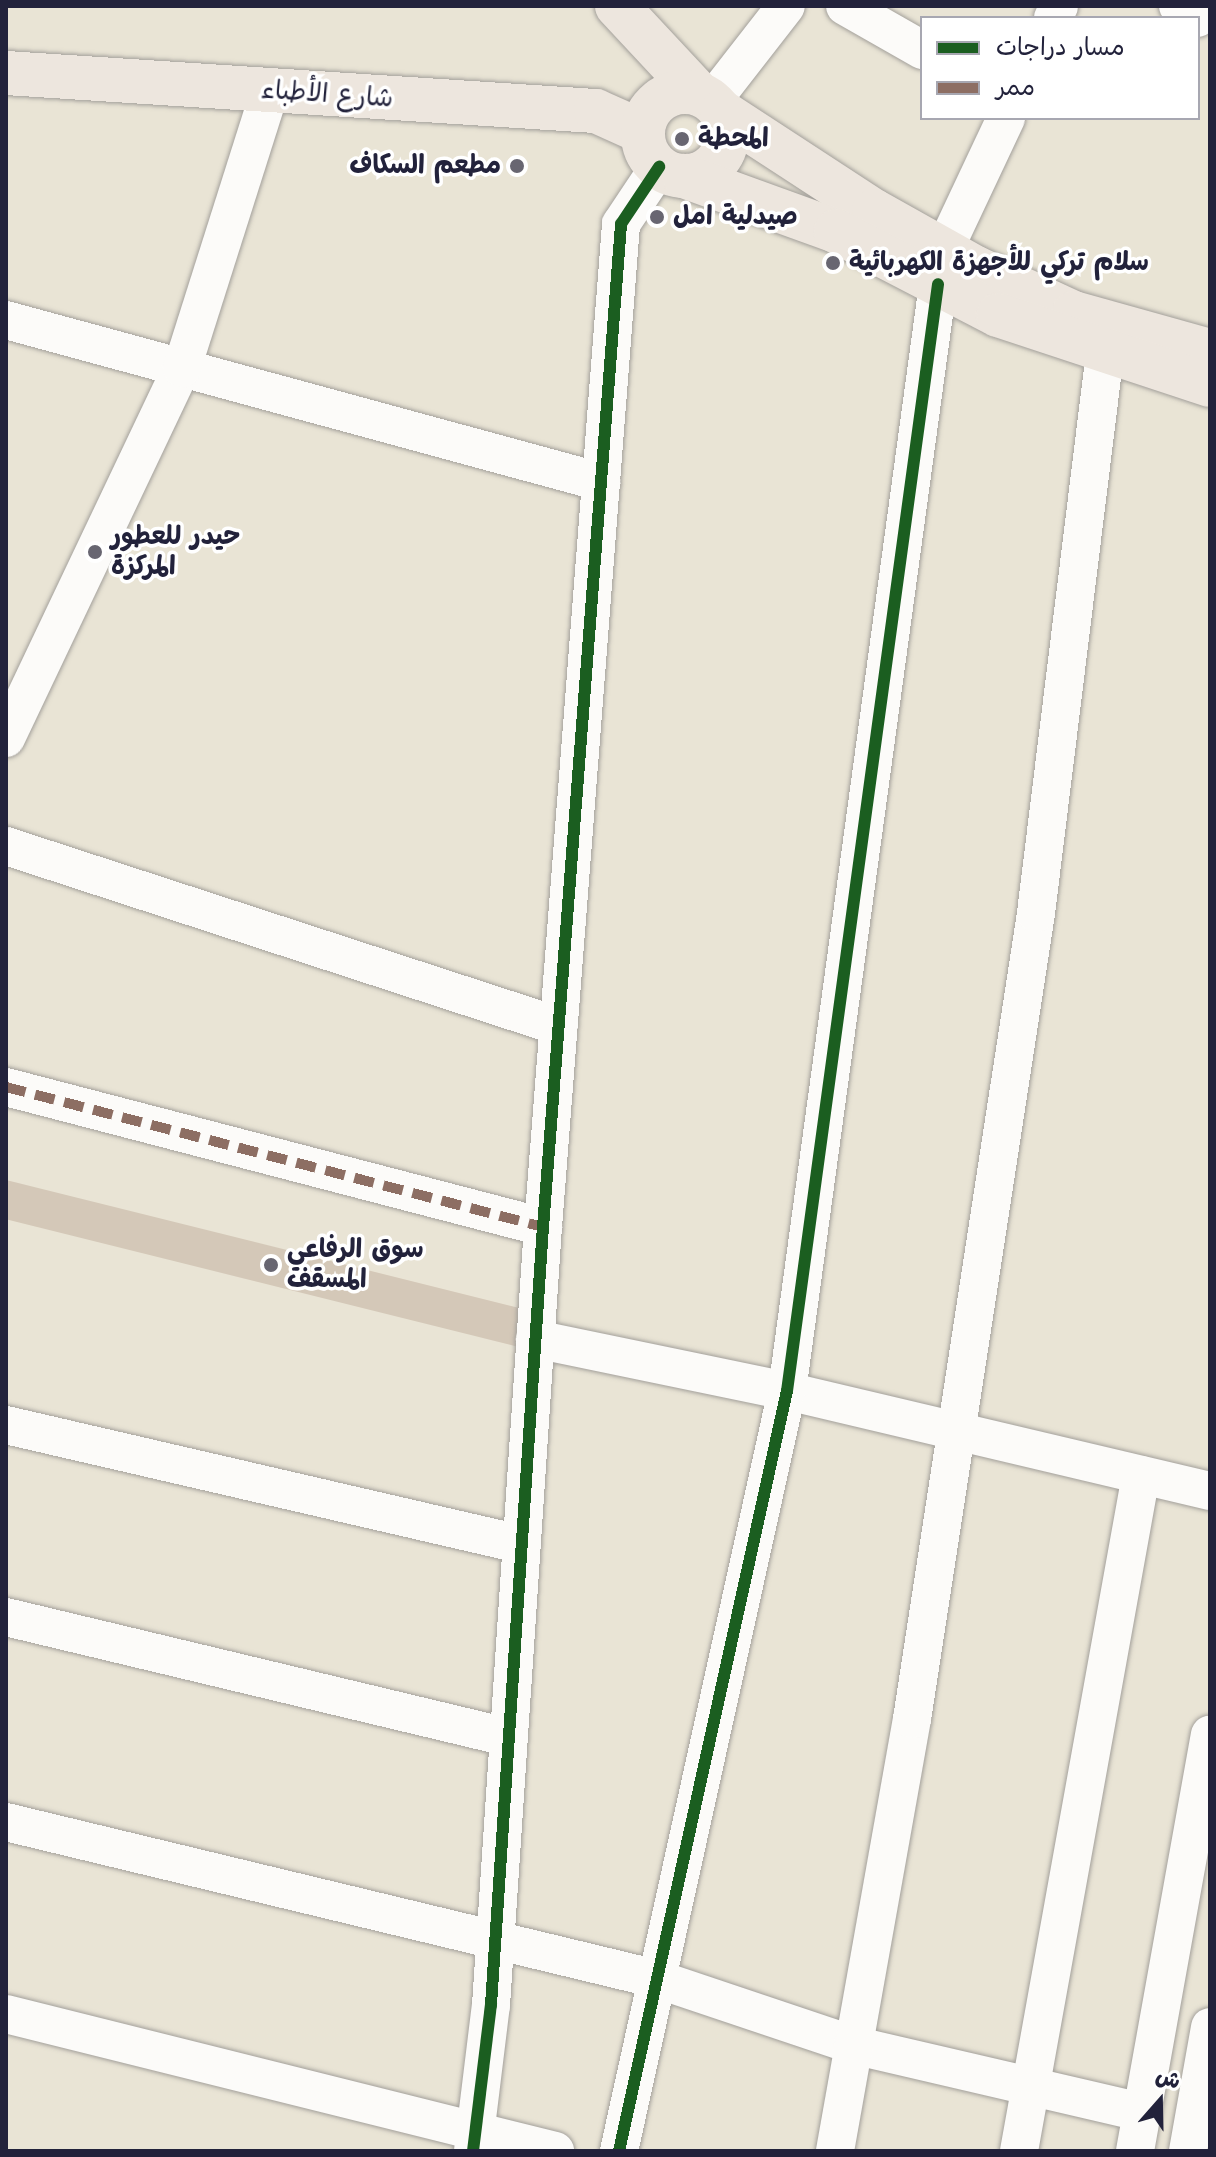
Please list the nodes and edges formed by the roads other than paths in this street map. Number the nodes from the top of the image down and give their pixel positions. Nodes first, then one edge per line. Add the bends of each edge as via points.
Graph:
1 (617, 6) edge
2 (786, 6) edge
3 (845, 6) edge
4 (920, 49) edge
5 (6, 73) edge
6 (270, 91) junction
7 (711, 102) junction
8 (1005, 120) edge
9 (662, 158) junction
10 (941, 267) junction
11 (6, 320) edge
12 (1210, 351) edge
13 (1105, 353) junction
14 (182, 368) junction
15 (1210, 385) edge
16 (601, 482) junction
17 (6, 738) edge
18 (6, 846) edge
19 (558, 1026) junction
20 (6, 1087) edge
21 (543, 1227) junction
22 (535, 1339) junction
23 (787, 1391) junction
24 (6, 1425) edge
25 (957, 1434) junction
26 (1141, 1475) junction
27 (1210, 1491) edge
28 (520, 1544) junction
29 (6, 1617) edge
30 (1210, 1735) edge
31 (507, 1737) junction
32 (6, 1822) edge
33 (495, 1942) junction
34 (657, 1979) junction
35 (6, 2014) edge
36 (1210, 2027) edge
37 (853, 2045) junction
38 (1029, 2085) junction
39 (1142, 2112) junction
40 (1197, 2137) edge
41 (474, 2142) edge
42 (555, 2151) edge
43 (619, 2151) edge
44 (835, 2151) edge
45 (1019, 2151) edge
46 (1135, 2151) edge

1 - 7 main road
2 - 7 street
3 - 4 street
5 - 6 main road, شارع الأطباء
6 - 9 main road, شارع الأطباء via 596,111
6 - 14 street
7 - 9 main road via 673,93 661,99 646,120
7 - 9 main road via 727,141 722,155 712,166
7 - 10 main road via 874,211
8 - 10 street
9 - 10 main road, شارع الأطباء via 836,231
9 - 16 street via 621,224
10 - 12 main road via 1074,313
10 - 13 main road via 998,315
10 - 23 street
11 - 14 street
13 - 15 main road
13 - 25 street via 1036,913
14 - 16 street
14 - 17 street
16 - 19 street
18 - 19 street
19 - 21 street
20 - 21 street
21 - 22 street
22 - 23 street
22 - 28 street
23 - 25 street
23 - 34 street
24 - 28 street
25 - 26 street
25 - 37 street
26 - 27 street
26 - 38 street
28 - 31 street
29 - 31 street
30 - 39 street
31 - 33 street
32 - 33 street
33 - 34 street
33 - 41 street
34 - 37 street
34 - 43 street
35 - 41 street
36 - 40 street
37 - 38 street
37 - 44 street
38 - 39 street
38 - 45 street
39 - 46 street
41 - 42 street

